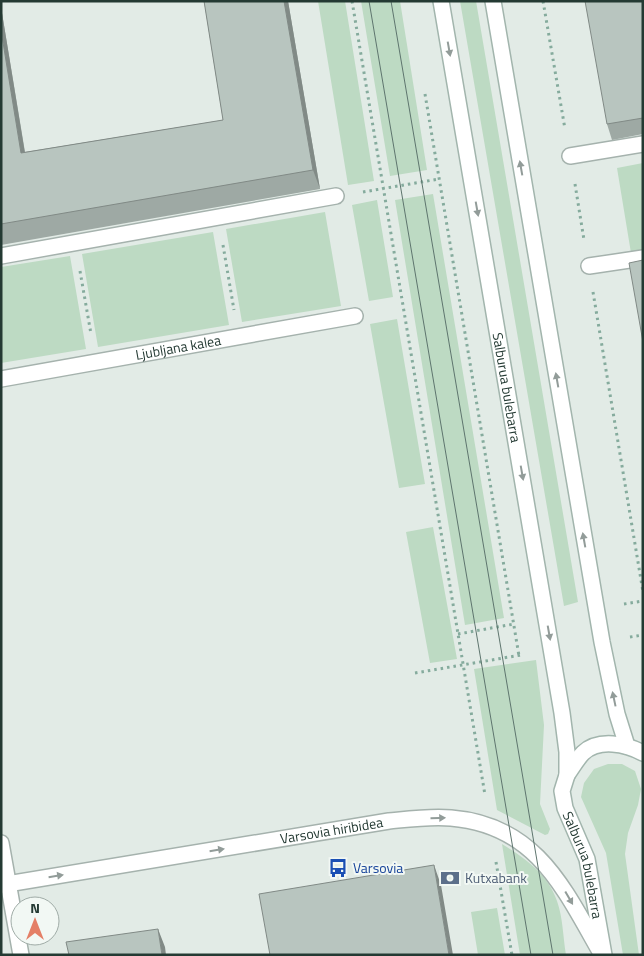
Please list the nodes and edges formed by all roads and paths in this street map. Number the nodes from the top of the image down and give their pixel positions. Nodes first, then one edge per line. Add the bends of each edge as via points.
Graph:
1 (352, 1) edge
2 (441, 1) edge
3 (492, 1) edge
4 (424, 86) dead end
5 (643, 144) edge
6 (570, 156) dead end
7 (439, 179) junction
8 (383, 189) junction
9 (336, 196) joint
10 (218, 217) junction
11 (74, 243) junction
12 (1, 256) edge
13 (643, 258) edge
14 (589, 266) dead end
15 (356, 316) dead end
16 (238, 336) junction
17 (97, 361) junction
18 (1, 379) edge
19 (519, 656) dead end
20 (627, 746) junction
21 (643, 754) edge
22 (567, 775) junction
23 (490, 825) junction
24 (1, 843) edge
25 (5, 884) edge
26 (22, 955) edge
27 (512, 955) edge
28 (603, 955) edge

1 - 8 path
2 -> 22 main road, Salburua bulebarra via 562,713
20 -> 3 main road via 617,714 596,609
4 - 7 path
5 - 6 main road
7 - 8 path
7 - 19 path
8 - 9 path
8 - 23 path
9 - 10 main road
10 - 11 main road
10 - 16 path
11 - 12 main road
11 - 17 path
13 - 14 main road
15 - 16 main road, Ljubljana kalea
16 - 17 main road, Ljubljana kalea
17 - 18 main road, Ljubljana kalea
20 - 21 main road, Salburua bulebarra
20 - 22 main road, Salburua bulebarra via 597,746 584,752
22 - 28 main road, Salburua bulebarra via 562,790 565,808 587,859
25 -> 23 main road, Varsovia hiribidea via 389,821 450,818
23 - 27 path
23 -> 28 main road, Varsovia hiribidea via 511,835 535,853 559,881
24 - 25 main road
25 - 26 main road

